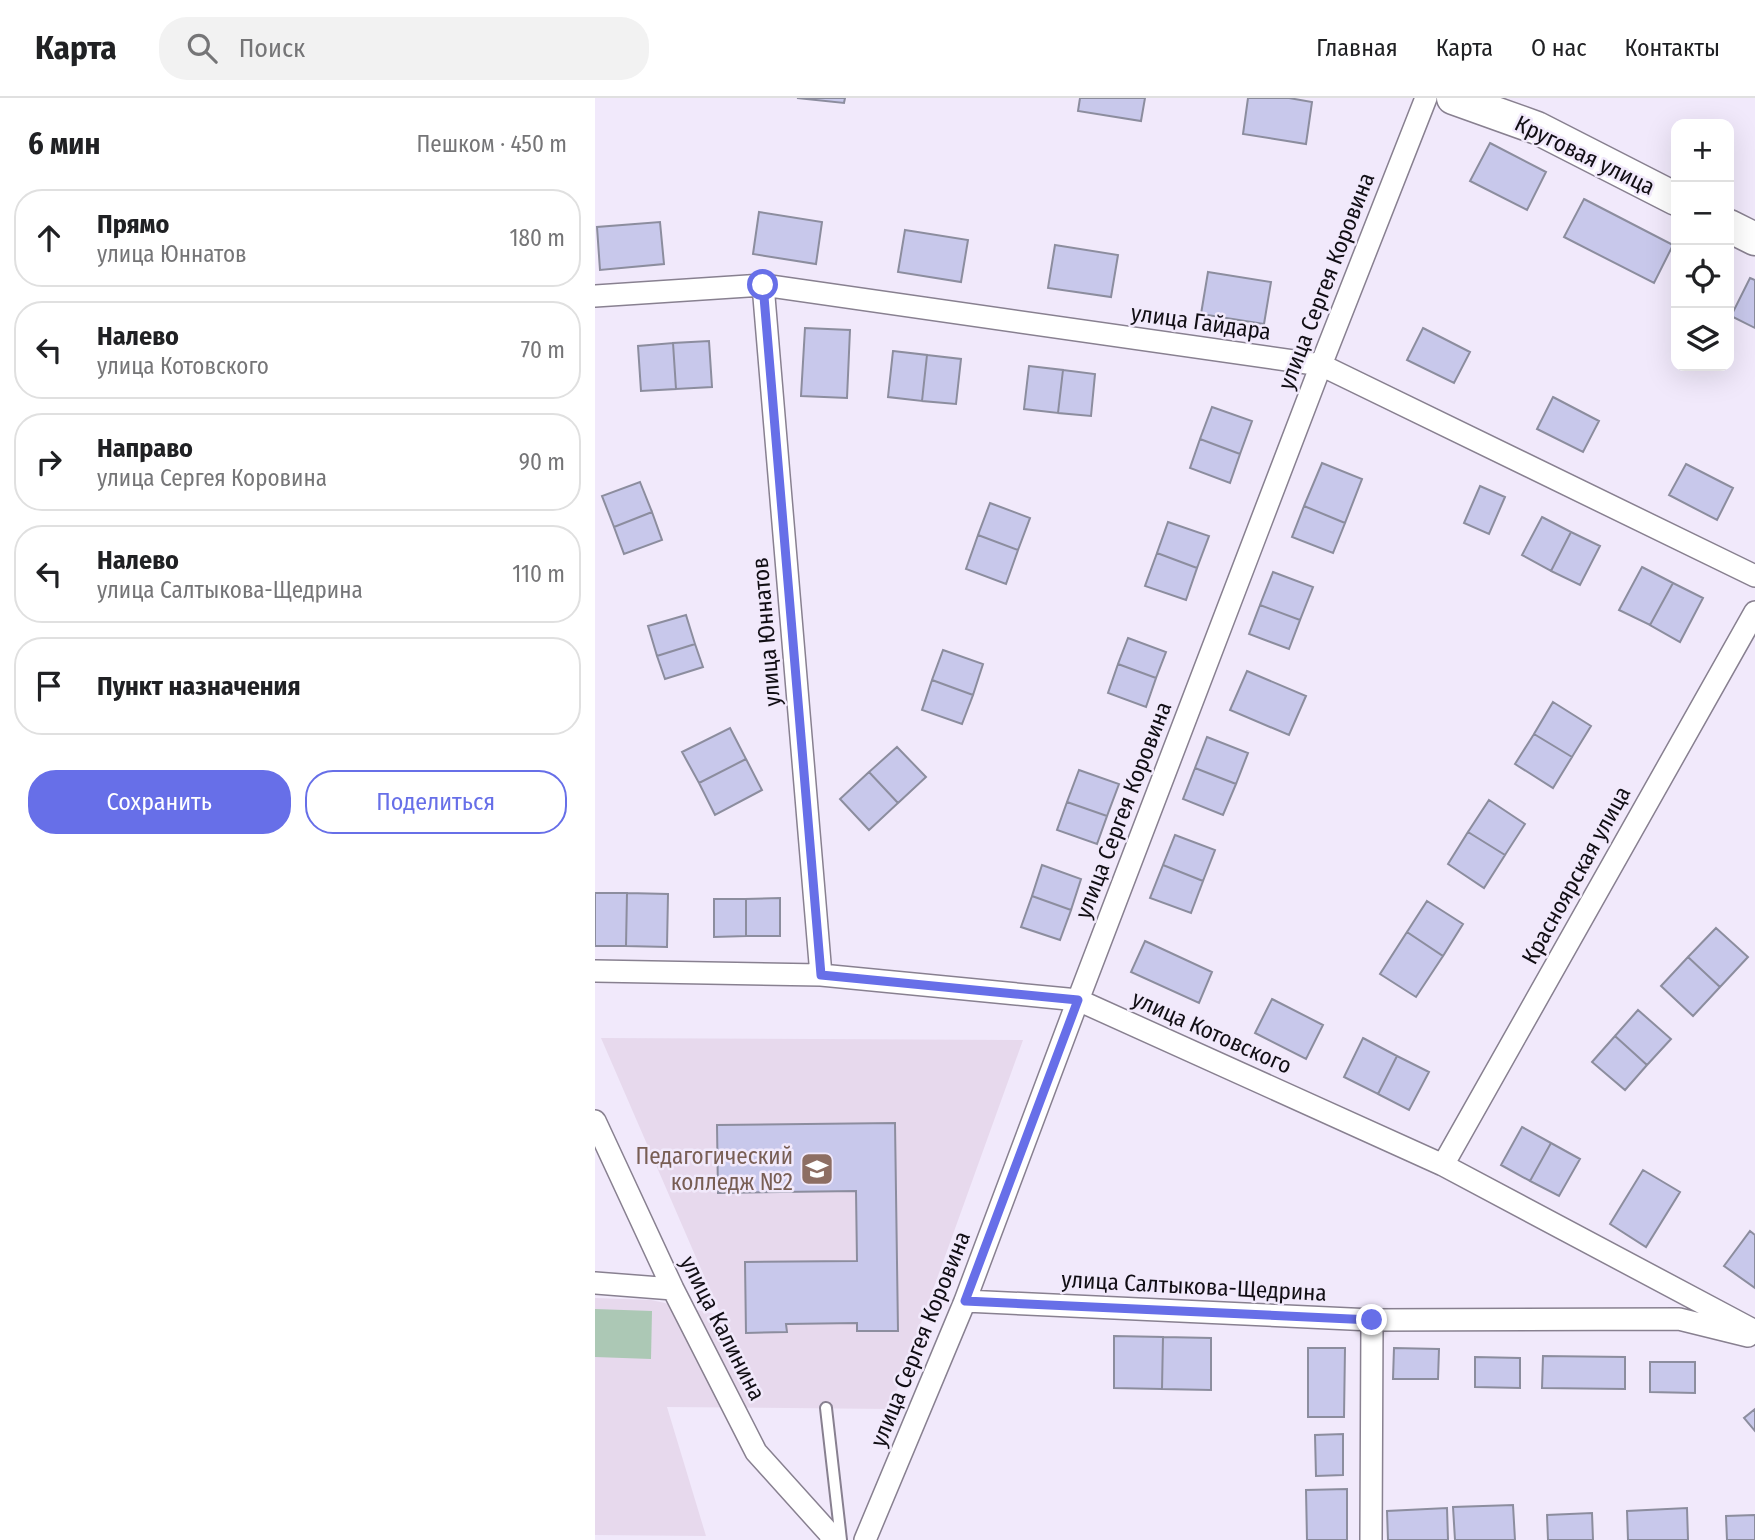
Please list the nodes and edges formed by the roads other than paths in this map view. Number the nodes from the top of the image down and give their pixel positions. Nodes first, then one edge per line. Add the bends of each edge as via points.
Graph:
1 (1426, 98) edge
2 (1453, 98) edge
3 (1671, 196) edge
4 (1734, 228) edge
5 (1755, 239) edge
6 (763, 285) junction
7 (595, 296) edge
8 (1321, 365) junction
9 (1755, 576) edge
10 (1755, 612) edge
11 (595, 971) edge
12 (821, 975) junction
13 (1078, 1000) junction
14 (595, 1121) edge
15 (1443, 1165) junction
16 (595, 1283) edge
17 (673, 1289) junction
18 (965, 1301) junction
19 (1372, 1320) junction
20 (1755, 1331) edge
21 (1755, 1338) edge
22 (826, 1408) dead end
23 (832, 1540) edge
24 (841, 1540) edge
25 (865, 1540) edge
26 (1371, 1540) edge

1 - 8 street, улица Сергея Коровина
2 - 3 street, Круговая улица via 1537,128
4 - 5 street
6 - 7 street, улица Гайдара
6 - 8 street, улица Гайдара
6 - 12 street, улица Юннатов
8 - 9 street, улица Гайдара
8 - 13 street, улица Сергея Коровина
10 - 15 street, Красноярская улица
11 - 12 street, улица Котовского
12 - 13 street, улица Котовского
13 - 15 street, улица Котовского
13 - 18 street, улица Сергея Коровина
14 - 17 street, улица Калинина
15 - 20 street, улица Котовского
16 - 17 street
17 - 23 street, улица Калинина via 756,1452
18 - 19 street, улица Салтыкова-Щедрина
18 - 25 street, улица Сергея Коровина
19 - 21 street, улица Салтыкова-Щедрина via 1679,1319
19 - 26 street
22 - 24 lane

